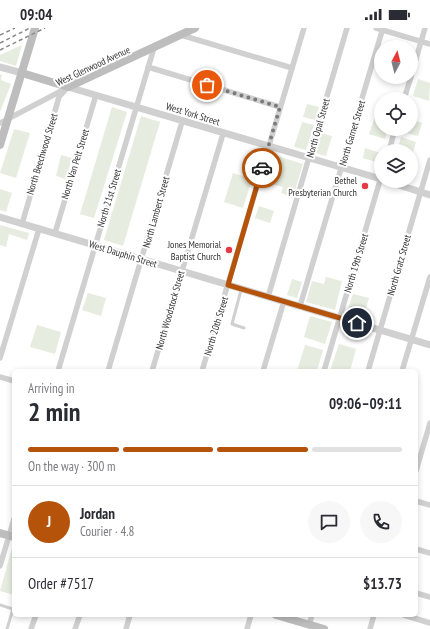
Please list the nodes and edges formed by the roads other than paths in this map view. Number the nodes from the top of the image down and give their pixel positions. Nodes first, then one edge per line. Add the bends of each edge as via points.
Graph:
1 (35, 28) edge
2 (195, 28) edge
3 (304, 28) edge
4 (348, 28) edge
5 (376, 28) edge
6 (425, 28) edge
7 (383, 29) edge
8 (181, 35) junction
9 (421, 42) junction
10 (430, 44) edge
11 (154, 48) junction
12 (418, 52) edge
13 (0, 67) edge
14 (148, 67) junction
15 (292, 68) junction
16 (22, 74) junction
17 (68, 87) junction
18 (96, 96) junction
19 (136, 107) junction
20 (280, 107) junction
21 (4, 121) edge
22 (182, 122) junction
23 (223, 134) junction
24 (0, 145) edge
25 (269, 147) junction
26 (309, 159) junction
27 (430, 160) edge
28 (341, 168) junction
29 (374, 177) edge
30 (378, 188) edge
31 (408, 188) edge
32 (421, 192) junction
33 (430, 195) edge
34 (0, 217) edge
35 (22, 224) junction
36 (39, 229) junction
37 (55, 233) junction
38 (95, 245) junction
39 (142, 259) junction
40 (181, 271) junction
41 (430, 277) edge
42 (228, 285) junction
43 (241, 289) junction
44 (268, 297) junction
45 (284, 301) junction
46 (300, 306) junction
47 (339, 318) junction
48 (244, 328) dead end
49 (380, 330) junction
50 (411, 339) junction
51 (430, 345) edge
52 (0, 358) edge
53 (59, 369) edge
54 (109, 369) edge
55 (153, 369) edge
56 (203, 369) edge
57 (264, 369) edge
58 (325, 369) edge
59 (369, 369) edge
60 (403, 369) edge
61 (0, 377) edge
62 (12, 381) edge
63 (430, 424) edge
64 (418, 464) edge
65 (418, 501) edge
66 (430, 505) edge
67 (0, 533) edge
68 (12, 536) edge
69 (418, 550) edge
70 (430, 554) edge
71 (0, 566) edge
72 (418, 593) edge
73 (430, 597) edge
74 (0, 605) edge
75 (12, 609) edge
76 (12, 612) edge
77 (35, 617) edge
78 (79, 617) edge
79 (129, 617) edge
80 (250, 617) edge
81 (283, 617) edge
82 (311, 617) edge
83 (373, 617) edge
84 (410, 617) edge
85 (430, 623) edge
86 (309, 625) junction
87 (320, 628) edge
88 (6, 629) edge
89 (32, 629) edge
90 (76, 629) edge
91 (126, 629) edge
92 (247, 629) edge
93 (370, 629) edge

1 - 16 main road
2 - 8 main road, West Glenwood Avenue
3 - 15 street, North 20th Street
4 - 26 street, North Opal Street
5 - 7 street
6 - 9 street
7 - 9 street
7 - 28 street, North Garnet Street
8 - 11 main road, West Glenwood Avenue
8 - 15 street
9 - 10 street
9 - 12 street
11 - 14 street, North 21st Street
11 - 17 main road, West Glenwood Avenue
13 - 16 street, West York Street
14 - 19 street, North 21st Street
14 - 20 street
15 - 20 street, North 20th Street
16 - 17 main road, West York Street
16 - 21 main road
17 - 18 street, West York Street
17 - 21 street, West Glenwood Avenue
17 - 35 street, North Beechwood Street via 59,97
18 - 19 street, West York Street
18 - 37 street, North Van Pelt Street
19 - 22 street, West York Street
19 - 38 street, North 21st Street
20 - 25 street, North 20th Street
21 - 24 main road
22 - 23 street, West York Street
22 - 39 street, North Lambert Street
23 - 25 street, West York Street
23 - 40 street, North Woodstock Street
25 - 26 street, West York Street
25 - 42 street, North 20th Street
26 - 28 street, West York Street
26 - 44 street, North Opal Street
27 - 32 street, North Gratz Street
28 - 29 street, West York Street
28 - 46 street, North Garnet Street
30 - 47 street, North 19th Street
31 - 32 street
32 - 33 street
32 - 49 street, North Gratz Street
34 - 35 street, West Dauphin Street
35 - 36 street, West Dauphin Street
36 - 37 street, West Dauphin Street
36 - 52 street
37 - 38 street, West Dauphin Street
38 - 39 street, West Dauphin Street
38 - 53 street, North 21st Street
39 - 40 street, West Dauphin Street
39 - 54 street, North Lambert Street
40 - 42 street, West Dauphin Street
40 - 55 street, North Woodstock Street
41 - 50 street
42 - 43 street, West Dauphin Street
42 - 56 street, North 20th Street
43 - 44 street, West Dauphin Street
43 - 48 lane via 232,324
44 - 45 street, West Dauphin Street
45 - 46 street, West Dauphin Street
45 - 57 street
46 - 47 street, West Dauphin Street
47 - 49 street, West Dauphin Street
47 - 58 street, North 19th Street
49 - 50 street, West Dauphin Street
49 - 59 street, North Gratz Street
50 - 51 street, West Dauphin Street
50 - 60 street
61 - 62 street
63 - 64 street
65 - 66 street
67 - 68 main road
68 - 71 street
69 - 70 street
72 - 73 street
74 - 75 lane
76 - 88 lane
77 - 89 street
78 - 90 street
79 - 91 street
80 - 92 street
81 - 86 main road
82 - 86 street
83 - 93 street
84 - 85 street
86 - 87 main road

